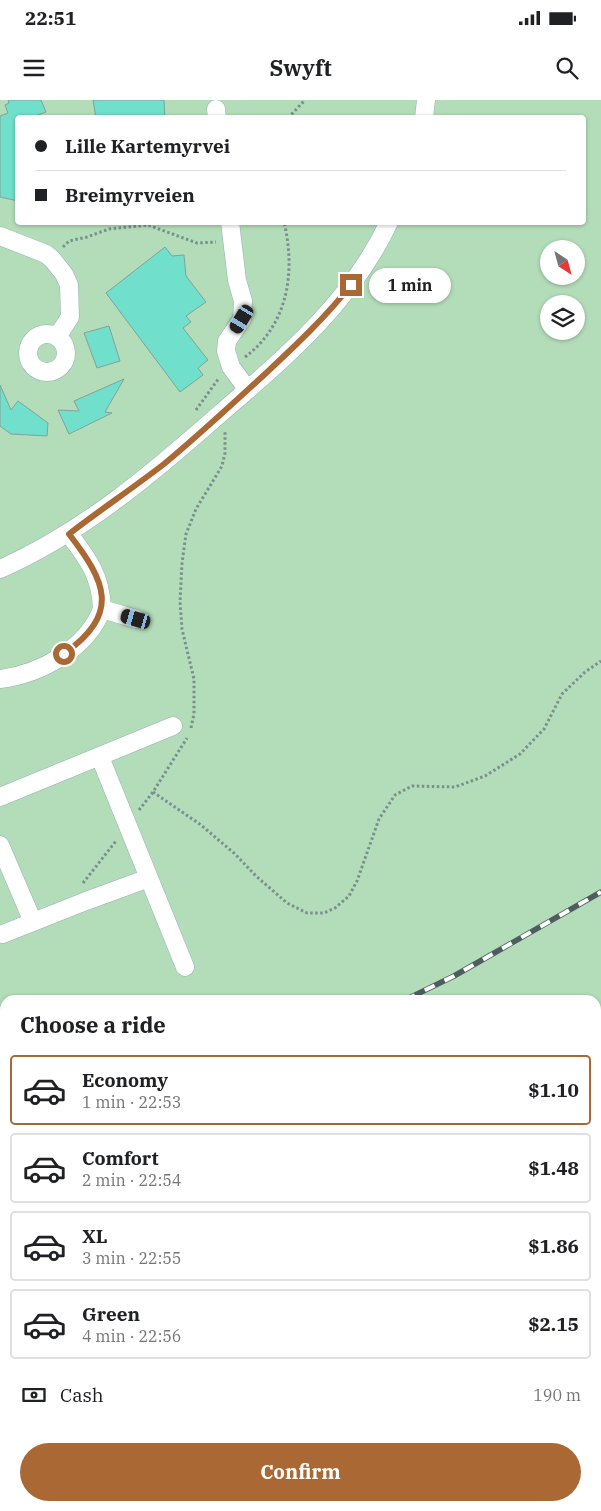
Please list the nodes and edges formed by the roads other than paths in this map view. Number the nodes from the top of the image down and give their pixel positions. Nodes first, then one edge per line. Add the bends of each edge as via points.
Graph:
1 (426, 100) edge
2 (424, 115) edge
3 (230, 225) edge
4 (388, 225) edge
5 (0, 236) edge
6 (57, 336) dead end
7 (248, 390) junction
8 (69, 534) junction
9 (0, 569) edge
10 (102, 609) junction
11 (136, 619) dead end
12 (0, 679) edge
13 (173, 726) dead end
14 (100, 757) junction
15 (0, 797) edge
16 (0, 845) edge
17 (149, 878) junction
18 (33, 922) junction
19 (3, 934) dead end
20 (186, 967) dead end

1 - 2 street
3 - 7 street via 237,280 243,301 242,319 227,341 226,350 231,367
4 - 7 street via 365,266 336,303
5 - 6 street via 34,248 52,259 64,274 70,317
7 - 8 street via 165,463
8 - 9 street
8 - 10 street via 96,574
10 - 11 street
10 - 12 street via 86,636 64,654 38,669
13 - 14 street
14 - 15 street
14 - 17 street
16 - 18 street
17 - 18 street
17 - 20 street
18 - 19 street

